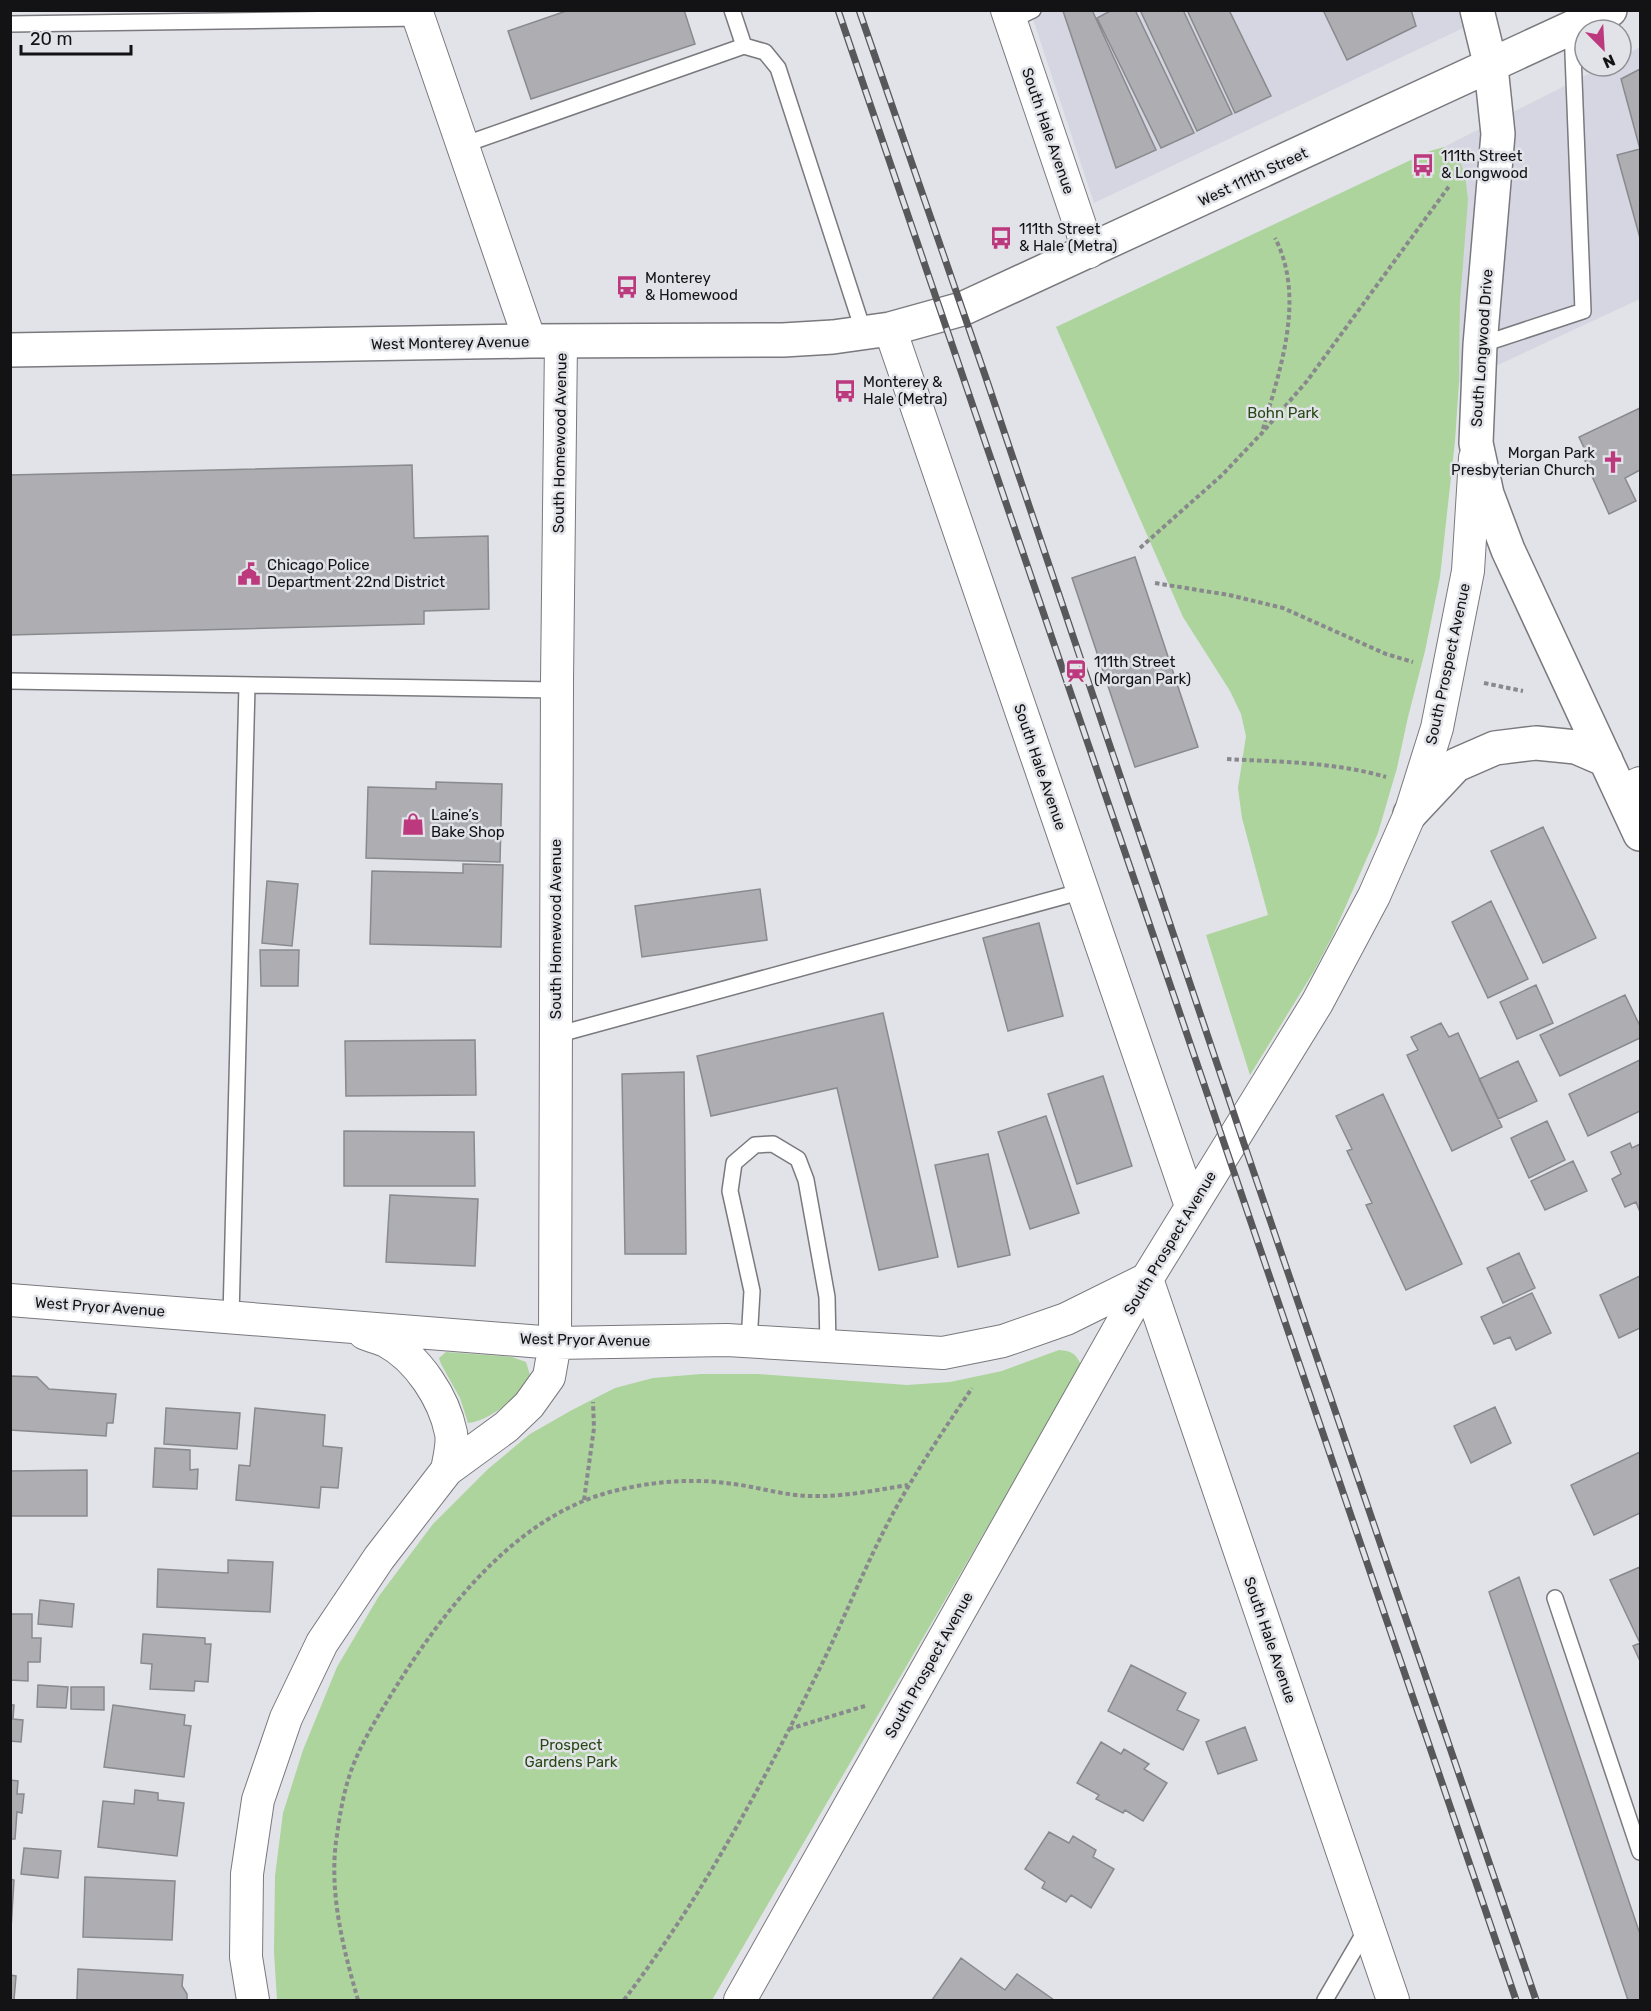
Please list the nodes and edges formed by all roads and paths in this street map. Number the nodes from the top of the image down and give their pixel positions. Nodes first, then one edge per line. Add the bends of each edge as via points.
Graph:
1 (732, 10) edge
2 (1477, 10) edge
3 (1610, 10) edge
4 (417, 14) edge
5 (1017, 14) edge
6 (10, 24) edge
7 (1572, 28) junction
8 (744, 46) junction
9 (1491, 67) junction
10 (463, 145) junction
11 (1450, 185) dead end
12 (1275, 238) dead end
13 (1089, 252) junction
14 (877, 331) junction
15 (545, 341) junction
16 (1480, 345) junction
17 (10, 350) edge
18 (1262, 433) junction
19 (1476, 443) junction
20 (1140, 548) dead end
21 (1155, 583) dead end
22 (1413, 662) dead end
23 (10, 681) edge
24 (1484, 683) dead end
25 (247, 685) junction
26 (557, 690) junction
27 (1523, 691) dead end
28 (1227, 759) dead end
29 (1606, 760) junction
30 (1386, 777) dead end
31 (1631, 788) edge
32 (1410, 814) junction
33 (1641, 834) edge
34 (1083, 891) junction
35 (556, 1035) junction
36 (1191, 1206) junction
37 (1147, 1279) junction
38 (10, 1300) edge
39 (231, 1317) junction
40 (343, 1326) junction
41 (749, 1342) junction
42 (555, 1343) junction
43 (828, 1347) junction
44 (972, 1388) dead end
45 (593, 1402) dead end
46 (447, 1470) junction
47 (908, 1485) junction
48 (584, 1500) junction
49 (1555, 1598) dead end
50 (876, 1703) dead end
51 (788, 1730) junction
52 (1641, 1852) edge
53 (1368, 1928) junction
54 (253, 2001) edge
55 (358, 2001) edge
56 (624, 2001) edge
57 (740, 2001) edge
58 (1324, 2001) edge
59 (1393, 2001) edge

1 - 8 lane
2 - 9 main road, South Longwood Drive
3 - 7 main road, West 111th Street
4 - 6 lane
4 - 10 street, South Homewood Avenue
5 - 13 street, South Hale Avenue
7 - 9 main road, West 111th Street
7 - 16 lane via 1582,311
8 - 10 lane
8 - 14 lane via 765,52 778,68
9 - 13 main road, West 111th Street
9 - 16 main road, South Longwood Drive via 1498,134
10 - 15 street, South Homewood Avenue
11 - 18 path via 1307,381
12 - 18 path via 1287,269 1288,323
13 - 14 main road, West 111th Street via 962,309
14 - 15 main road, West Monterey Avenue via 783,340
14 - 34 street, South Hale Avenue
15 - 17 main road, West Monterey Avenue
15 - 26 street, South Homewood Avenue
16 - 19 main road, South Longwood Drive
18 - 20 path via 1222,475
19 - 29 main road, South Longwood Drive via 1487,494 1508,550
19 - 32 street, South Prospect Avenue via 1468,571 1437,728
21 - 22 path via 1283,608
23 - 25 lane
24 - 27 path
25 - 26 lane
25 - 39 lane
26 - 35 street, South Homewood Avenue
28 - 30 path via 1322,765
29 - 31 main road, South Longwood Drive
29 - 32 main road via 1576,747 1536,743 1495,748 1456,765
31 - 33 main road, South Longwood Drive
32 - 36 street, South Prospect Avenue via 1374,896 1317,1003
34 - 35 lane
34 - 36 street, South Hale Avenue
35 - 42 street, South Homewood Avenue
36 - 37 street, South Prospect Avenue
37 - 43 street, West Pryor Avenue via 1066,1319 1003,1341 943,1353
37 - 53 street, South Hale Avenue
37 - 57 street, South Prospect Avenue
38 - 39 street, West Pryor Avenue
39 - 40 street, West Pryor Avenue
40 - 42 street, West Pryor Avenue
40 - 46 street, South Homewood Avenue via 386,1341 426,1378 452,1435
41 - 42 street, West Pryor Avenue
41 - 43 street, West Pryor Avenue
41 - 43 lane via 752,1291 730,1191 734,1163 755,1145 772,1144 798,1159 806,1180 827,1297
42 - 46 street, South Homewood Avenue via 549,1377 529,1406
44 - 47 path
45 - 48 path via 593,1440
46 - 54 street, South Homewood Avenue via 379,1558 322,1643 286,1718 258,1800 247,1874 246,1957
47 - 48 path via 811,1496 699,1480 616,1490
47 - 51 path
48 - 55 path via 537,1527 489,1565 424,1645 369,1730 353,1766 336,1837 335,1879 341,1934
49 - 52 lane
50 - 51 path
51 - 56 path via 702,1886
53 - 58 lane
53 - 59 street, South Hale Avenue

